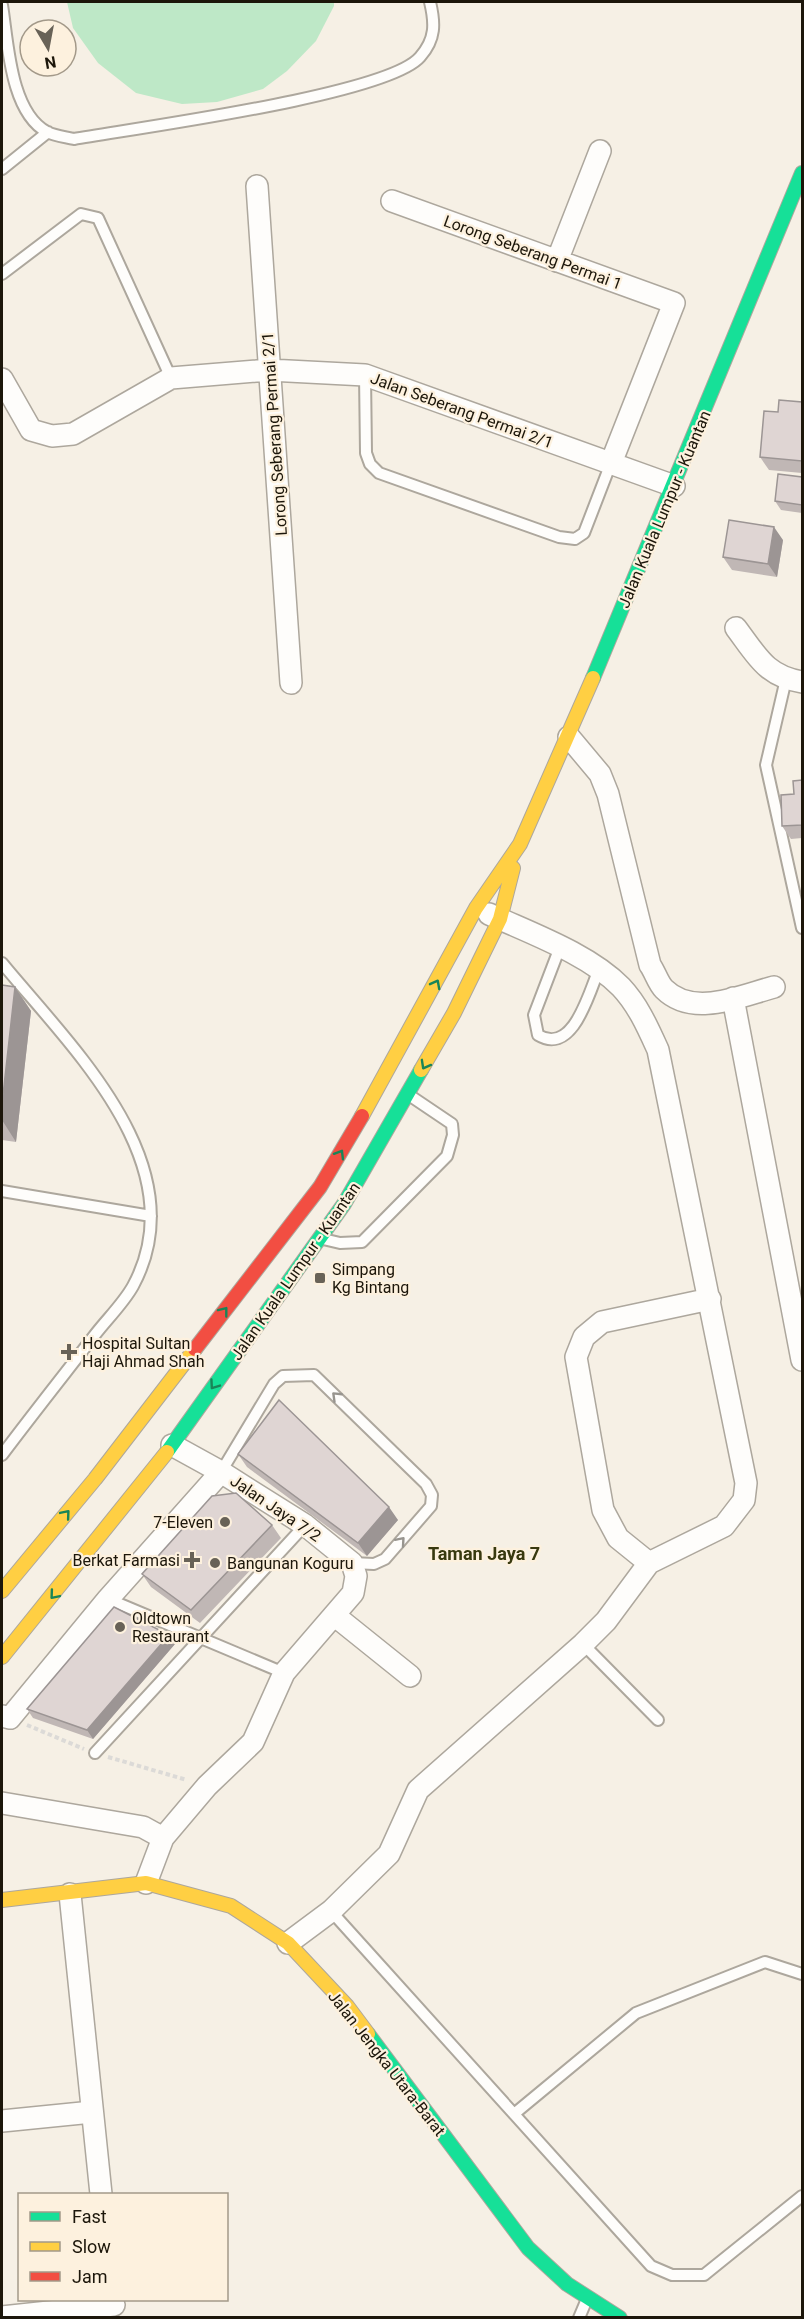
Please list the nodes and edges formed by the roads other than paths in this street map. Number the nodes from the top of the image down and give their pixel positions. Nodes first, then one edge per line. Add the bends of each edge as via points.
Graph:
1 (430, 2) edge
2 (2, 5) edge
3 (48, 132) junction
4 (600, 151) dead end
5 (2, 169) edge
6 (802, 173) edge
7 (257, 186) dead end
8 (392, 201) dead end
9 (557, 261) junction
10 (2, 274) edge
11 (269, 370) junction
12 (365, 375) junction
13 (2, 378) edge
14 (171, 378) junction
15 (611, 463) junction
16 (674, 486) junction
17 (736, 628) dead end
18 (794, 680) edge
19 (291, 683) dead end
20 (570, 737) junction
21 (520, 844) junction
22 (476, 908) junction
23 (500, 919) junction
24 (802, 928) edge
25 (560, 947) junction
26 (2, 963) edge
27 (599, 969) junction
28 (774, 987) dead end
29 (733, 998) junction
30 (409, 1095) junction
31 (2, 1191) edge
32 (151, 1216) junction
33 (319, 1238) junction
34 (710, 1299) junction
35 (802, 1360) edge
36 (172, 1445) junction
37 (2, 1455) edge
38 (221, 1472) junction
39 (305, 1525) junction
40 (43, 1541) junction
41 (352, 1563) junction
42 (649, 1563) junction
43 (2, 1579) edge
44 (2, 1592) edge
45 (108, 1599) junction
46 (334, 1615) junction
47 (199, 1638) junction
48 (582, 1644) junction
49 (2, 1657) edge
50 (284, 1673) junction
51 (410, 1676) dead end
52 (2, 1716) edge
53 (658, 1720) dead end
54 (94, 1753) dead end
55 (2, 1803) edge
56 (163, 1838) junction
57 (146, 1883) junction
58 (70, 1894) junction
59 (2, 1900) edge
60 (331, 1911) junction
61 (288, 1943) junction
62 (802, 1974) edge
63 (92, 2112) junction
64 (514, 2114) junction
65 (2, 2121) edge
66 (101, 2193) edge
67 (802, 2196) edge
68 (587, 2298) junction
69 (114, 2307) edge
70 (2, 2316) edge
71 (579, 2318) edge
72 (620, 2318) edge

1 - 3 lane via 435,26 430,43 402,71 317,96 86,137 74,139
2 - 3 lane via 15,83 28,116
3 - 5 lane
4 - 9 street
6 - 16 main road, Jalan Kuala Lumpur - Kuantan
7 - 11 street, Lorong Seberang Permai 2/1
8 - 9 street, Lorong Seberang Permai 1
9 - 15 street, Lorong Seberang Permai 1 via 674,303
10 - 14 lane via 81,214 98,218
11 - 12 street, Jalan Seberang Permai 2/1
11 - 14 street, Jalan Seberang Permai 2/1
11 - 19 street, Lorong Seberang Permai 2/1
12 - 15 street, Jalan Seberang Permai 2/1
12 - 15 lane via 366,453 379,474 559,537 575,539 584,533
13 - 14 street, Jalan Seberang Permai 2/1 via 31,430 52,436 73,435
15 - 16 street, Jalan Seberang Permai 2/1
16 - 20 main road, Jalan Kuala Lumpur - Kuantan
17 - 18 street via 767,669
18 - 24 lane via 766,765
20 - 21 main road, Jalan Kuala Lumpur - Kuantan
20 - 29 street via 600,774 608,794 650,965 663,988 681,1002 705,1004
21 - 22 main road, Jalan Kuala Lumpur - Kuantan
21 - 23 main road, Jalan Kuala Lumpur - Kuantan
22 - 23 street
40 -> 22 main road, Jalan Kuala Lumpur - Kuantan via 320,1187 383,1081
23 - 25 street
23 -> 30 main road, Jalan Kuala Lumpur - Kuantan
25 - 27 street
25 - 27 lane via 534,1015 537,1035 547,1041 559,1040 574,1026
26 - 32 lane via 122,1114 144,1170
27 - 34 street via 621,987 639,1011 658,1050
28 - 29 street
29 - 35 street
30 - 33 main road, Jalan Kuala Lumpur - Kuantan via 344,1204
30 - 33 lane via 452,1124 447,1156 362,1242 339,1243
31 - 32 lane
32 - 37 lane via 147,1247 133,1286
33 -> 36 main road, Jalan Kuala Lumpur - Kuantan
34 - 42 street via 746,1483 744,1500 724,1526
34 - 42 street via 602,1322 584,1337 576,1357 603,1510 618,1538
36 - 38 street, Jalan Jaya 7/2
36 -> 49 main road, Jalan Kuala Lumpur - Kuantan
38 - 39 street, Jalan Jaya 7/2
41 -> 38 lane via 374,1564 385,1559 431,1506 432,1495 426,1484 314,1375 284,1376 274,1384
38 - 45 street
39 - 41 street, Jalan Jaya 7/2
39 - 47 lane
40 - 43 main road
40 - 44 main road, Jalan Kuala Lumpur - Kuantan
41 - 46 street via 356,1576 353,1593
42 - 48 street via 606,1621
45 - 47 lane
45 - 52 street via 10,1718
46 - 50 street
46 - 51 street
47 - 50 lane
47 - 54 lane
48 - 53 lane
48 - 60 street via 418,1790 389,1854
50 - 56 street via 253,1742 207,1786
55 - 56 street via 142,1827
56 - 57 street
57 - 58 main road, Jalan Jengka Utara-Barat
57 - 61 main road, Jalan Jengka Utara-Barat via 231,1906
58 - 59 main road, Jalan Jengka Utara-Barat
58 - 63 street
60 - 61 street
60 - 64 lane
61 - 68 main road, Jalan Jengka Utara-Barat via 347,2006 528,2248
62 - 64 lane via 765,1962 636,2013
63 - 65 street
63 - 66 street
64 - 67 lane via 651,2266 672,2275 704,2275
68 - 71 lane
68 - 72 main road, Jalan Jengka Utara-Barat
69 - 70 street

